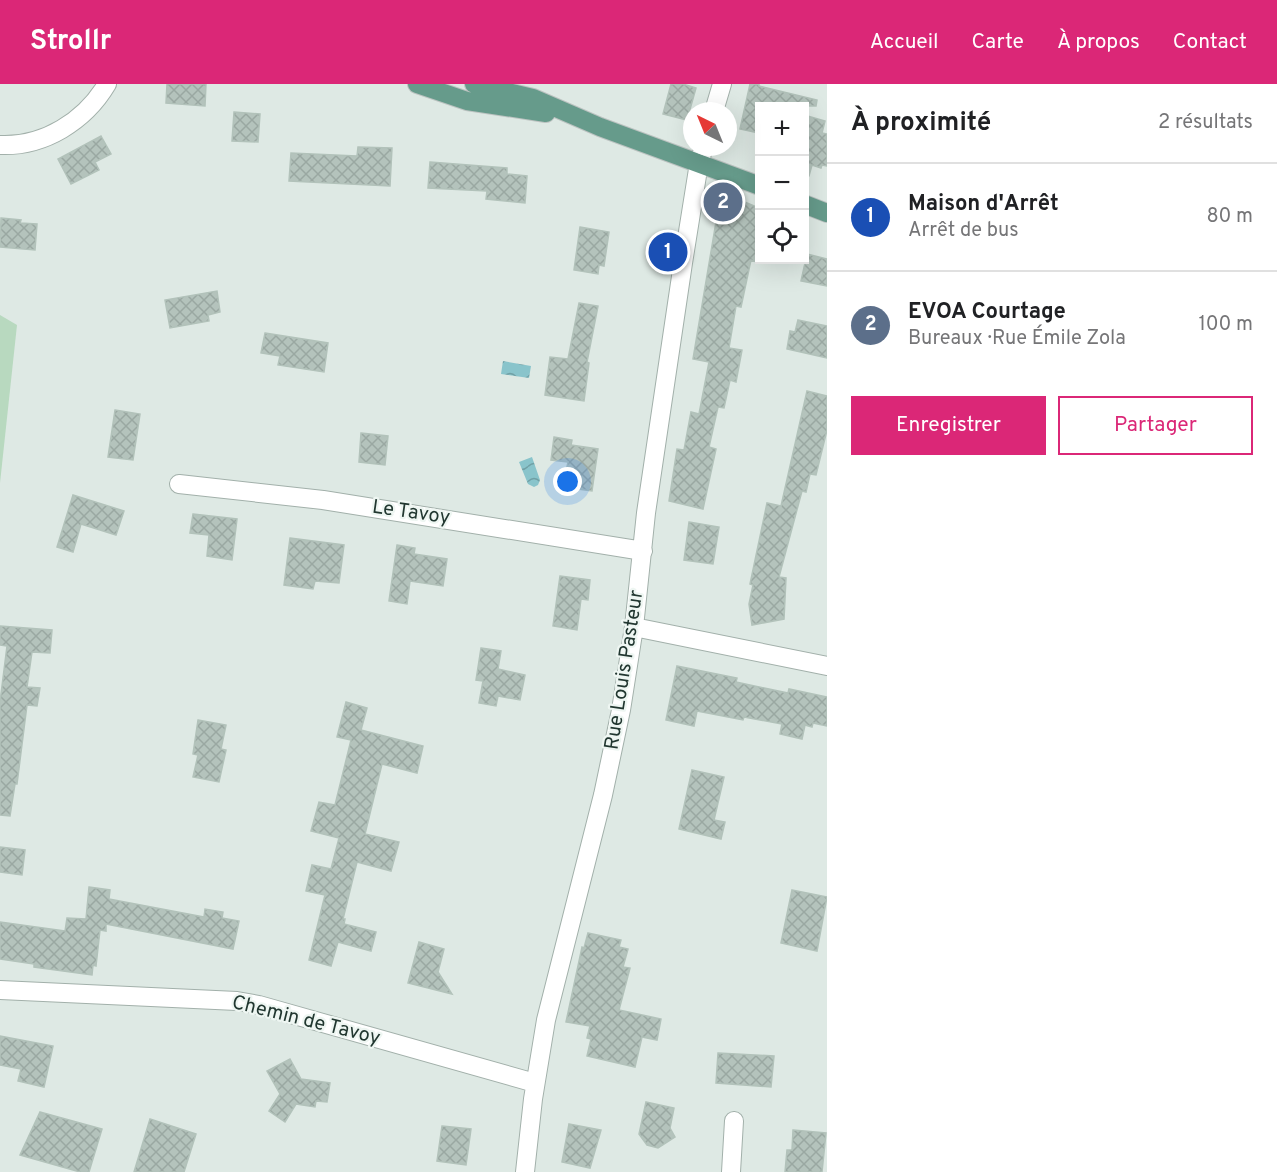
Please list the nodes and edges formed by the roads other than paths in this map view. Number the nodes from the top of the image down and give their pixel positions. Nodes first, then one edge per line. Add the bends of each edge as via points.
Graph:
1 (107, 84) edge
2 (417, 84) edge
3 (474, 84) edge
4 (722, 84) edge
5 (717, 102) edge
6 (600, 127) junction
7 (0, 145) edge
8 (683, 150) edge
9 (701, 156) edge
10 (703, 156) edge
11 (755, 184) edge
12 (809, 206) edge
13 (827, 213) edge
14 (178, 484) dead end
15 (643, 551) junction
16 (634, 627) junction
17 (827, 666) edge
18 (0, 990) edge
19 (535, 1083) junction
20 (734, 1120) dead end
21 (525, 1172) edge
22 (731, 1172) edge

1 - 7 street via 73,123 29,142
2 - 6 main road via 467,100 537,111
3 - 6 main road via 533,99
4 - 5 street
6 - 8 main road
9 - 15 street, Rue Louis Pasteur
10 - 11 main road
12 - 13 main road
14 - 15 street, Le Tavoy via 313,499
15 - 16 street, Rue Louis Pasteur
16 - 17 street
16 - 19 street, Rue Louis Pasteur via 603,795 546,1020
18 - 19 street, Chemin de Tavoy via 237,1001
19 - 21 street, Rue Louis Pasteur
20 - 22 street

